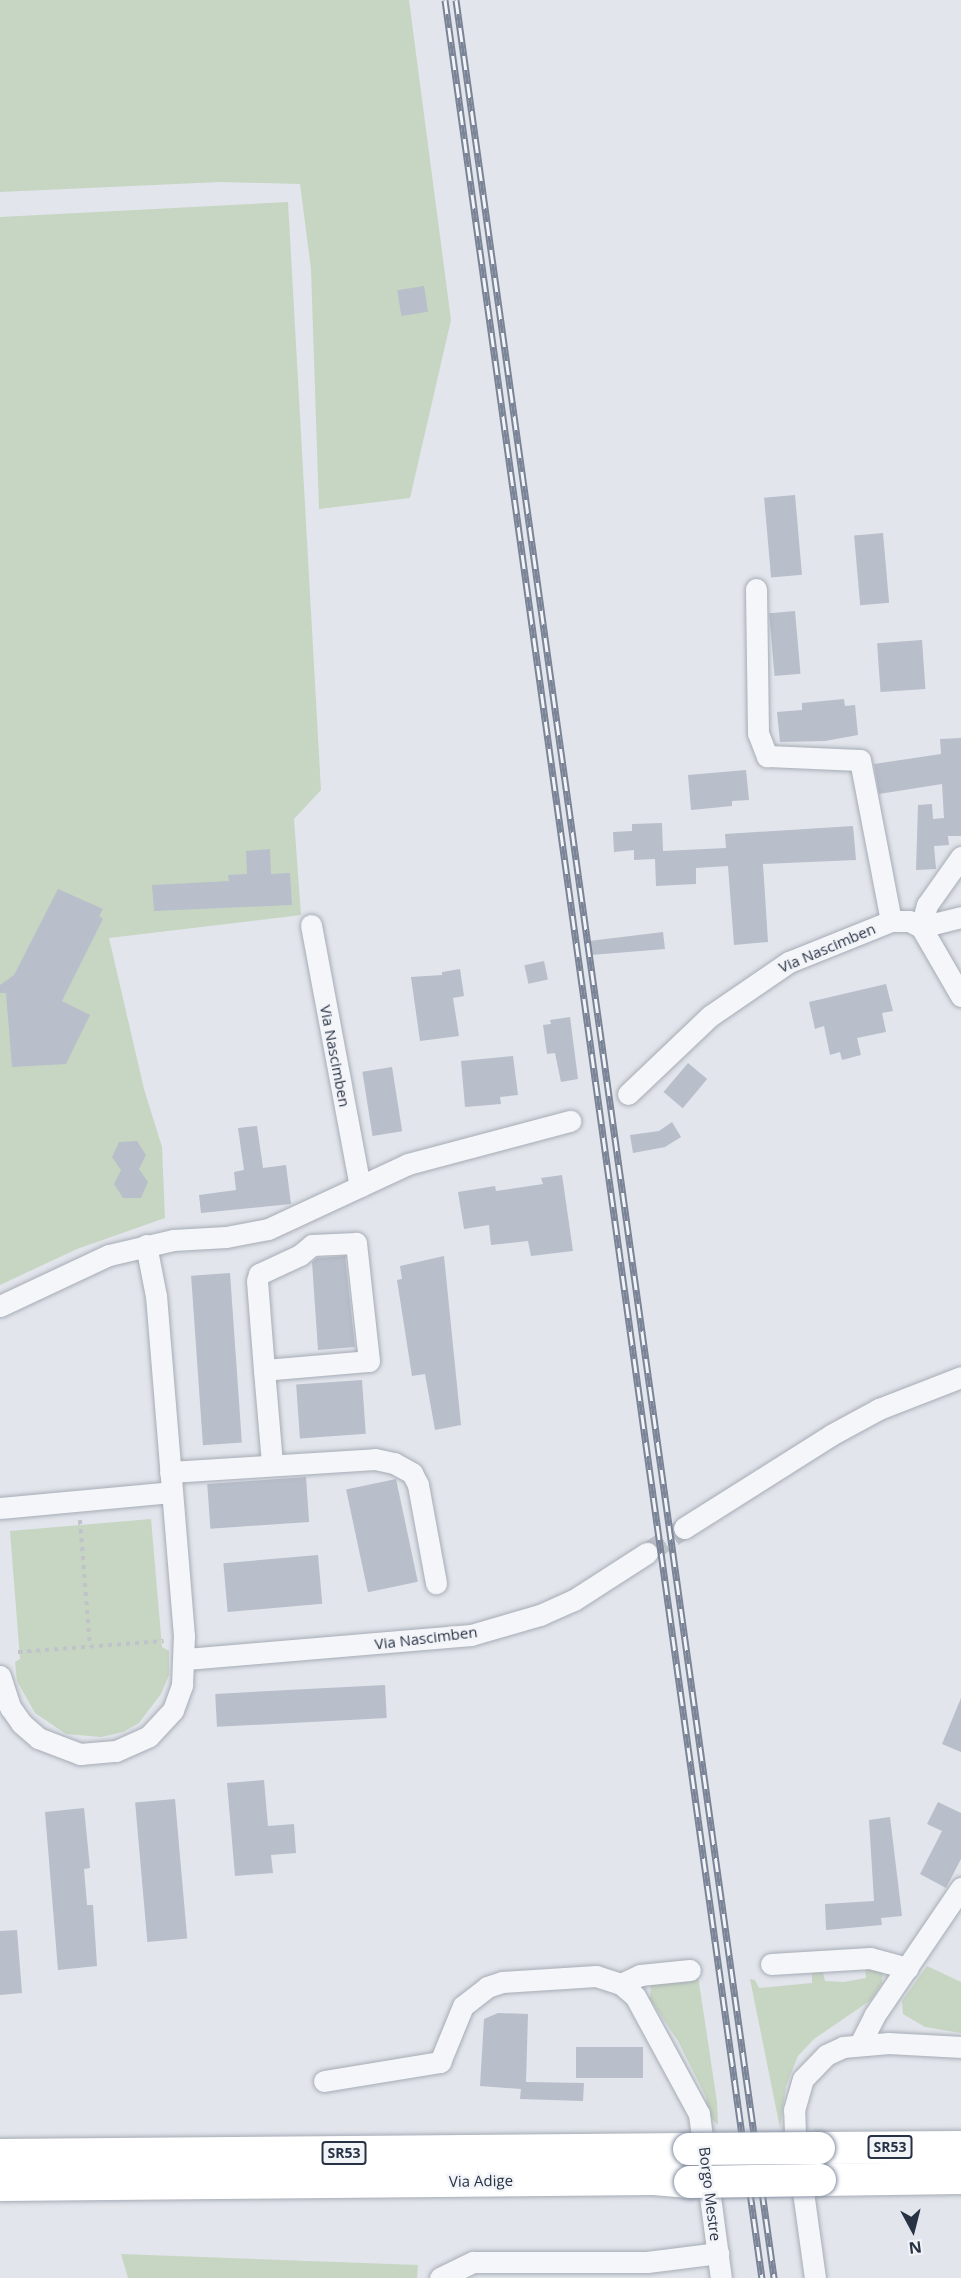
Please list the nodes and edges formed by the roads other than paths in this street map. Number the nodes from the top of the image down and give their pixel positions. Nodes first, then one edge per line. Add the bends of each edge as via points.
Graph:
1 (756, 589) dead end
2 (961, 857) edge
3 (961, 917) edge
4 (891, 921) junction
5 (311, 925) dead end
6 (921, 927) junction
7 (961, 996) edge
8 (627, 1094) dead end
9 (570, 1121) dead end
10 (360, 1186) junction
11 (147, 1245) junction
12 (0, 1305) edge
13 (264, 1371) junction
14 (961, 1377) edge
15 (272, 1464) junction
16 (170, 1482) junction
17 (0, 1508) edge
18 (684, 1528) tunnel mouth
19 (647, 1553) tunnel mouth
20 (436, 1583) dead end
21 (186, 1659) junction
22 (0, 1676) edge
23 (961, 1888) edge
24 (771, 1964) dead end
25 (908, 1968) junction
26 (690, 1970) dead end
27 (621, 1984) junction
28 (860, 2044) junction
29 (961, 2046) edge
30 (324, 2080) dead end
31 (961, 2127) edge
32 (879, 2147) junction
33 (961, 2147) edge
34 (0, 2155) edge
35 (961, 2178) edge
36 (0, 2187) edge
37 (718, 2253) junction
38 (440, 2278) edge
39 (721, 2278) edge
40 (815, 2278) edge

1 - 4 street via 758,733 767,756 860,760
2 - 6 street via 927,905
3 - 6 street, Via Nascimben
4 - 6 street, Via Nascimben via 909,921
4 - 8 street, Via Nascimben via 789,962 747,988 710,1016
5 - 10 street, Via Nascimben
6 - 7 street
9 - 10 street via 436,1155
10 - 11 street via 268,1229
11 - 12 street via 73,1270
11 - 16 street via 156,1296
13 - 13 street via 369,1361 356,1243 312,1245 300,1256 259,1274
13 - 15 street
14 - 18 street via 879,1409 831,1435
15 - 16 street
15 - 20 street via 375,1459 404,1467 412,1473 421,1496
16 - 17 street
16 - 21 street
19 - 21 street, Via Nascimben via 566,1604 471,1635
21 - 22 street via 173,1710 162,1723 133,1745 102,1753 80,1754 38,1738 10,1707
23 - 25 street
24 - 25 street via 870,1958
25 - 28 street
26 - 27 street via 640,1976
27 - 30 street via 596,1976 494,1985 463,2006 440,2062
27 - 37 street, Borgo Mestre via 635,1996 699,2114
28 - 29 street
28 - 40 street via 826,2055 813,2066 797,2093 795,2133
31 - 32 highway
32 - 33 highway, Via Adige / SR53
32 - 34 highway, Via Adige / SR53, bridge
35 - 36 highway, Via Adige / SR53, bridge
37 - 38 street, Borgo Mestre via 647,2262 473,2262
37 - 39 street

